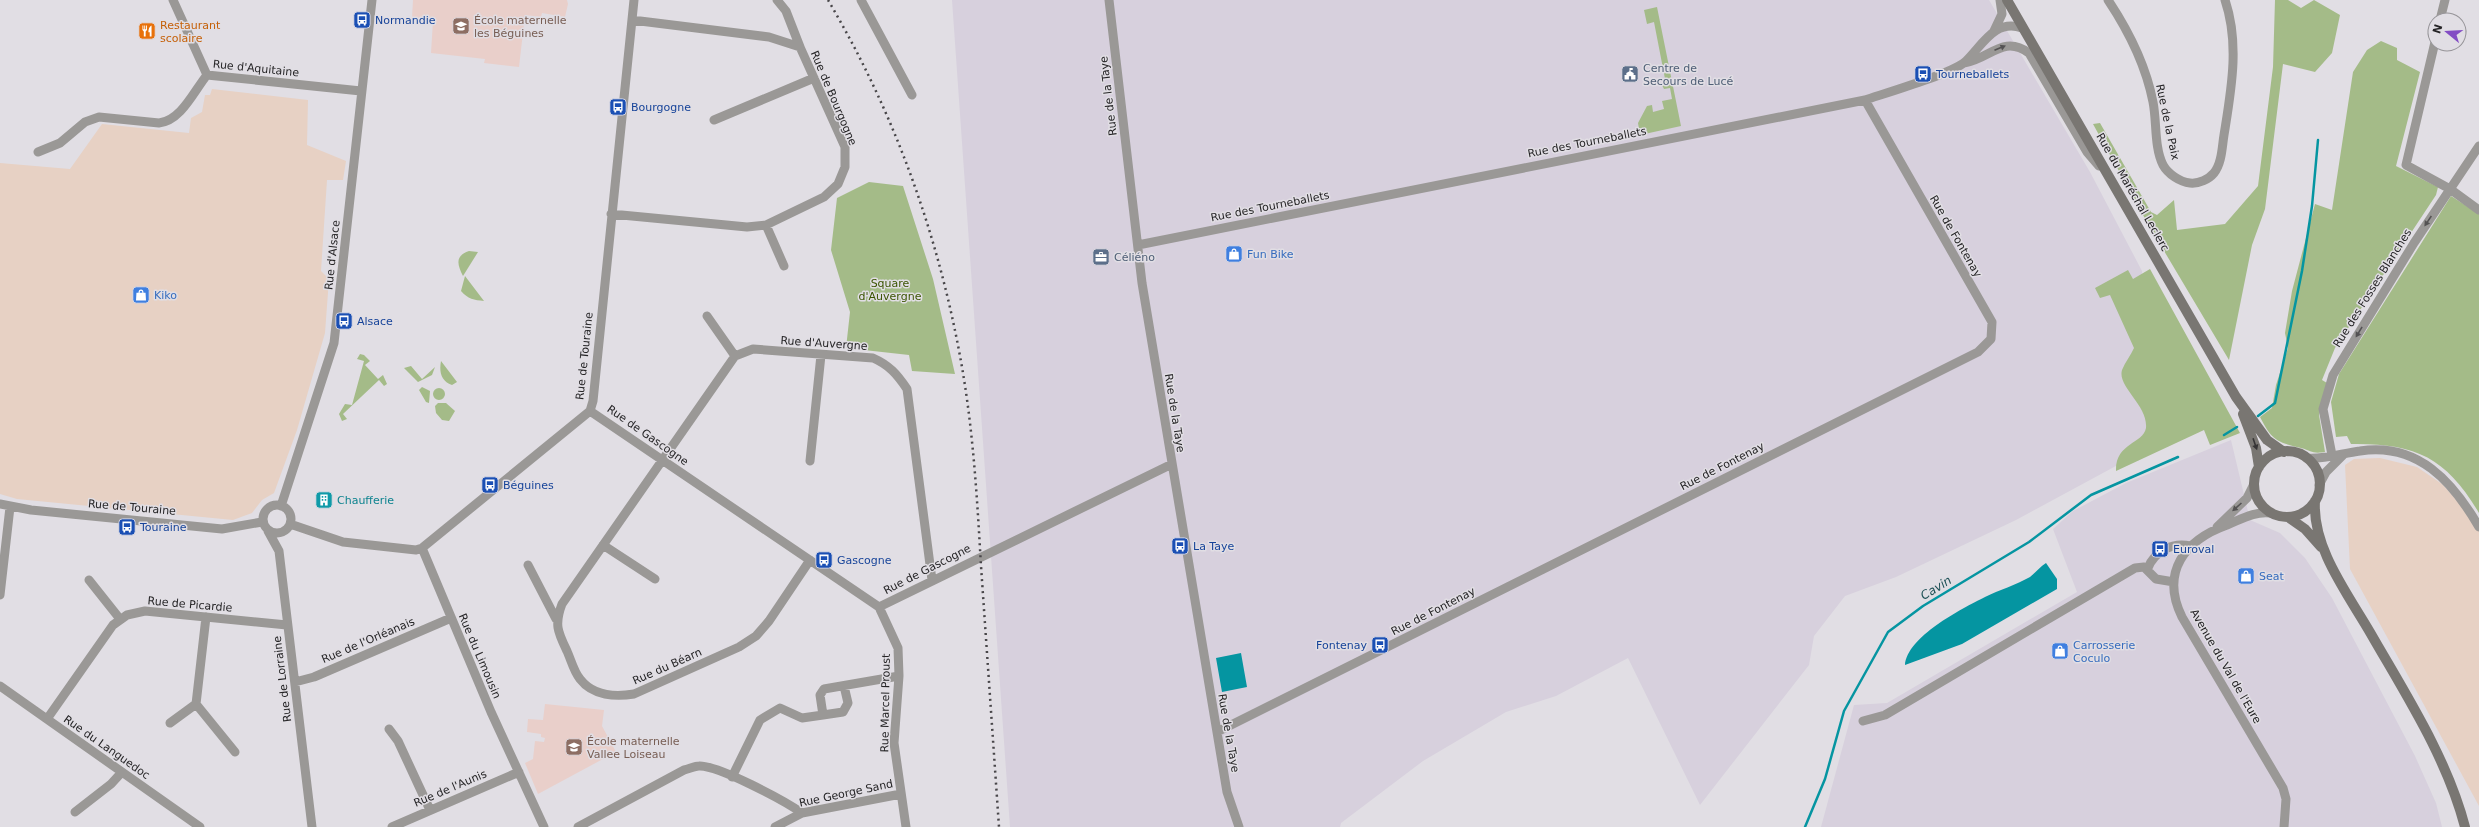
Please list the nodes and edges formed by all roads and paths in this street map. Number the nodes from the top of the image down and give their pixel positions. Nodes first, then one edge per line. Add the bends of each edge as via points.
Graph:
1 (173, 0) edge
2 (372, 0) edge
3 (634, 0) edge
4 (777, 0) edge
5 (861, 0) edge
6 (1109, 0) edge
7 (2000, 0) edge
8 (2007, 0) edge
9 (2108, 0) edge
10 (2225, 0) edge
11 (2445, 0) edge
12 (2442, 12) edge
13 (632, 20) junction
14 (2022, 28) junction
15 (1993, 32) junction
16 (800, 47) junction
17 (2433, 52) edge
18 (1964, 63) junction
19 (207, 75) junction
20 (814, 78) junction
21 (362, 91) junction
22 (912, 95) dead end
23 (1865, 100) junction
24 (714, 120) dead end
25 (2479, 146) edge
26 (38, 152) dead end
27 (2116, 186) junction
28 (2450, 189) junction
29 (2479, 210) edge
30 (611, 214) junction
31 (766, 224) junction
32 (1138, 245) junction
33 (784, 266) dead end
34 (707, 316) dead end
35 (821, 355) junction
36 (735, 356) junction
37 (2236, 397) junction
38 (590, 411) junction
39 (2284, 452) junction
40 (2332, 455) junction
41 (2343, 455) junction
42 (2306, 458) junction
43 (661, 460) junction
44 (810, 461) dead end
45 (1172, 464) junction
46 (2259, 467) junction
47 (2254, 484) junction
48 (2319, 485) junction
49 (2315, 501) junction
50 (0, 504) edge
51 (281, 506) junction
52 (10, 507) junction
53 (2271, 513) junction
54 (2288, 517) junction
55 (262, 522) junction
56 (288, 527) junction
57 (2217, 527) junction
58 (2479, 527) edge
59 (268, 531) junction
60 (603, 545) junction
61 (278, 546) junction
62 (2190, 546) junction
63 (422, 548) junction
64 (2325, 552) junction
65 (810, 560) junction
66 (528, 565) dead end
67 (2148, 568) junction
68 (655, 579) dead end
69 (89, 580) dead end
70 (932, 580) junction
71 (2174, 582) junction
72 (0, 595) edge
73 (879, 607) junction
74 (206, 617) junction
75 (451, 618) junction
76 (120, 619) junction
77 (556, 619) junction
78 (287, 625) junction
79 (899, 676) junction
80 (295, 682) junction
81 (0, 686) edge
82 (844, 686) junction
83 (196, 704) junction
84 (823, 715) junction
85 (47, 719) junction
86 (1863, 721) dead end
87 (170, 723) dead end
88 (389, 729) dead end
89 (1217, 732) junction
90 (235, 752) dead end
91 (122, 772) junction
92 (519, 772) junction
93 (732, 777) junction
94 (901, 794) junction
95 (430, 810) junction
96 (75, 812) dead end
97 (802, 813) junction
98 (200, 827) edge
99 (312, 827) edge
100 (392, 827) edge
101 (544, 827) edge
102 (578, 827) edge
103 (775, 827) edge
104 (906, 827) edge
105 (1239, 827) edge
106 (2284, 827) edge
107 (2465, 827) edge

1 - 19 street, Rue d'Aquitaine
2 - 21 street, Rue d'Alsace
3 - 13 street, Rue de Touraine
4 - 16 street via 786,11
5 - 22 street
6 - 32 street, Rue de la Taye
7 - 15 street via 2002,14
8 - 14 main road, Rue du Maréchal Leclerc
9 - 10 street, Rue de la Paix via 2132,40 2144,72 2153,102 2163,165 2176,179 2191,183 2206,180 2215,172 2220,161 2234,57 2232,30
11 - 12 street
13 - 16 street, Rue de Bourgogne via 769,36
13 - 30 street, Rue de Touraine
14 - 15 street, Rue des Tourneballets via 2007,24
14 - 27 main road, Rue du Maréchal Leclerc
15 - 18 street, Rue des Tourneballets
16 - 20 street, Rue de Bourgogne
17 - 28 street via 2406,165
18 - 23 street, Rue des Tourneballets
18 -> 27 street via 2008,45 2019,46 2029,53 2087,152
19 - 21 street, Rue d'Aquitaine
19 - 26 street via 176,116 168,122 99,117 85,122 60,142
20 - 24 street
20 - 31 street, Rue de Bourgogne via 845,148 846,167 838,184 824,197
21 - 51 street, Rue d'Alsace via 334,343
23 - 32 street, Rue des Tourneballets
23 - 89 street, Rue de Fontenay via 1992,322 1991,338 1978,352
25 - 28 street, Rue des Fosses Blanches
27 - 37 main road, Rue du Maréchal Leclerc
28 - 29 street
28 -> 40 street, Rue des Fosses Blanches via 2414,242 2333,375 2323,409
30 - 31 street, Rue de Bourgogne via 747,227
30 - 38 street, Rue de Touraine
31 - 33 street
32 - 45 street, Rue de la Taye
34 - 36 street
35 - 36 street, Rue d'Auvergne via 753,349
35 - 44 street
35 - 70 street, Rue d'Auvergne via 872,358 886,364 907,389
36 - 43 street
37 - 39 main road, Rue du Maréchal Leclerc via 2267,440
37 -> 46 main road, Rue du Maréchal Leclerc via 2256,448
38 - 43 street, Rue de Gascogne
38 - 63 street, Rue de Touraine
39 - 42 main road
39 - 46 main road via 2266,459
40 - 41 street
40 - 42 street
41 - 48 street via 2326,472
41 - 58 street via 2362,450 2381,451 2424,462 2447,480
42 - 48 main road via 2315,468
43 - 60 street
43 - 65 street, Rue de Gascogne
45 - 70 street, Rue de Gascogne
45 - 89 street, Rue de la Taye
46 - 47 main road
47 - 53 main road via 2262,507
47 -> 57 street, Avenue du Val de l'Eure via 2247,498
48 - 49 main road
49 - 54 main road via 2301,514
49 - 64 main road via 2314,516
50 - 52 street, Rue de Touraine
51 - 55 street via 274,505 266,510
51 - 56 street via 289,512
52 - 55 street, Rue de Touraine via 216,529
52 - 72 street
53 - 54 main road
53 - 57 street, Avenue du Val de l'Eure via 2257,513
54 - 64 main road via 2305,529
55 - 59 street
56 - 59 street via 278,534
56 - 61 street
56 - 63 street via 343,542 416,550
57 - 62 street, Avenue du Val de l'Eure
59 - 61 street, Rue de Lorraine
60 - 68 street
60 - 77 street via 562,604
61 - 78 street, Rue de Lorraine
62 - 67 street via 2179,544 2166,548 2155,556
62 - 71 street, Avenue du Val de l'Eure via 2178,563
63 - 75 street, Rue du Limousin
64 - 107 main road via 2432,741
65 - 73 street, Rue de Gascogne
65 - 77 street, Rue du Béarn via 756,636 739,647 634,694 604,694 580,679 558,632
66 - 77 street, Rue du Béarn
67 - 71 street via 2156,579
67 - 86 street via 2135,568 1885,715
69 - 76 street
70 - 73 street, Rue de Gascogne
71 - 106 street, Avenue du Val de l'Eure via 2177,607 2182,617 2283,788 2286,799
73 - 79 street, Rue Marcel Proust via 898,648
74 - 76 street, Rue de Picardie via 145,611 135,612
74 - 78 street, Rue de Picardie
74 - 83 street
75 - 80 street, Rue de l'Orléanais via 314,677
75 - 92 street, Rue du Limousin
76 - 85 street, Rue de Picardie via 107,632
78 - 80 street, Rue de Lorraine
79 - 82 street
79 - 94 street, Rue Marcel Proust via 894,743
80 - 99 street, Rue de Lorraine
81 - 85 street, Rue du Languedoc
82 - 84 street via 824,689 820,695
82 - 84 street via 848,704 842,712
83 - 87 street
83 - 90 street
84 - 93 street via 802,718 780,708 760,720
85 - 91 street, Rue du Languedoc
88 - 95 street via 398,741
89 - 105 street, Rue de la Taye via 1227,792
91 - 96 street via 111,784
91 - 98 street, Rue du Languedoc
92 - 95 street, Rue de l'Aunis
92 - 101 street, Rue du Limousin
93 - 97 street via 784,800
93 - 102 street via 716,769 700,766 684,770
94 - 97 street, Rue George Sand
94 - 104 street, Rue Marcel Proust
95 - 100 street, Rue de l'Aunis
97 - 103 street, Rue George Sand

